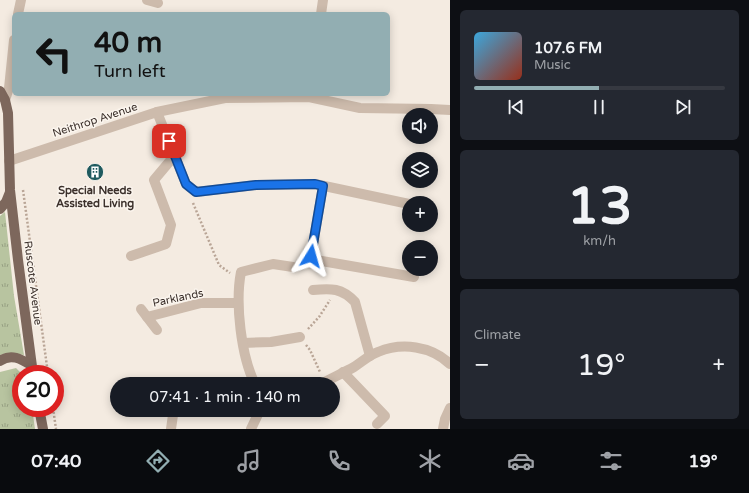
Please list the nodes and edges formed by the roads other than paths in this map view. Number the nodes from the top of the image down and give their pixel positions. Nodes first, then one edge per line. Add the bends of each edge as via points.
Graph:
1 (20, 0) edge
2 (147, 0) edge
3 (323, 0) edge
4 (158, 3) dead end
5 (18, 12) edge
6 (321, 12) edge
7 (12, 59) edge
8 (3, 96) edge
9 (309, 96) edge
10 (450, 110) edge
11 (157, 112) junction
12 (175, 155) junction
13 (9, 160) junction
14 (323, 186) junction
15 (10, 190) junction
16 (402, 203) edge
17 (0, 209) edge
18 (131, 256) dead end
19 (293, 266) dead end
20 (414, 277) dead end
21 (313, 290) dead end
22 (238, 303) junction
23 (157, 330) dead end
24 (300, 337) road end
25 (243, 343) junction
26 (370, 356) junction
27 (0, 360) edge
28 (450, 364) edge
29 (27, 365) edge
30 (31, 365) edge
31 (343, 372) junction
32 (252, 377) edge
33 (334, 377) edge
34 (450, 408) edge
35 (41, 417) edge
36 (173, 417) edge
37 (257, 417) edge
38 (377, 424) dead end
39 (43, 429) edge
40 (171, 429) edge
41 (251, 429) edge
42 (443, 429) edge

1 - 5 street
2 - 4 street
3 - 6 street
7 - 8 street, Ruscote Avenue via 9,88
8 - 13 main road, Ruscote Avenue via 8,113
9 - 10 street, Neithrop Avenue via 360,108
9 - 11 street, Neithrop Avenue via 225,98
11 - 12 street
11 - 13 street, Neithrop Avenue
12 - 14 street via 186,184 196,192 256,185
12 - 18 street via 154,180 171,225 166,244
13 - 15 main road, Ruscote Avenue
14 - 16 street
14 - 20 street via 311,256 316,260
15 - 17 main road via 6,202
15 - 30 main road, Ruscote Avenue
19 - 22 street via 273,264 240,276
21 - 26 street via 330,288 355,302
22 - 23 street, Parklands via 201,303 144,313
22 - 25 street
24 - 25 street via 276,342
25 - 32 street
26 - 28 street via 398,346 422,348 442,356
26 - 31 street
27 - 29 main road via 19,358
31 - 33 street
31 - 38 street via 385,416
34 - 42 street
35 - 39 main road
36 - 40 street
37 - 41 street

